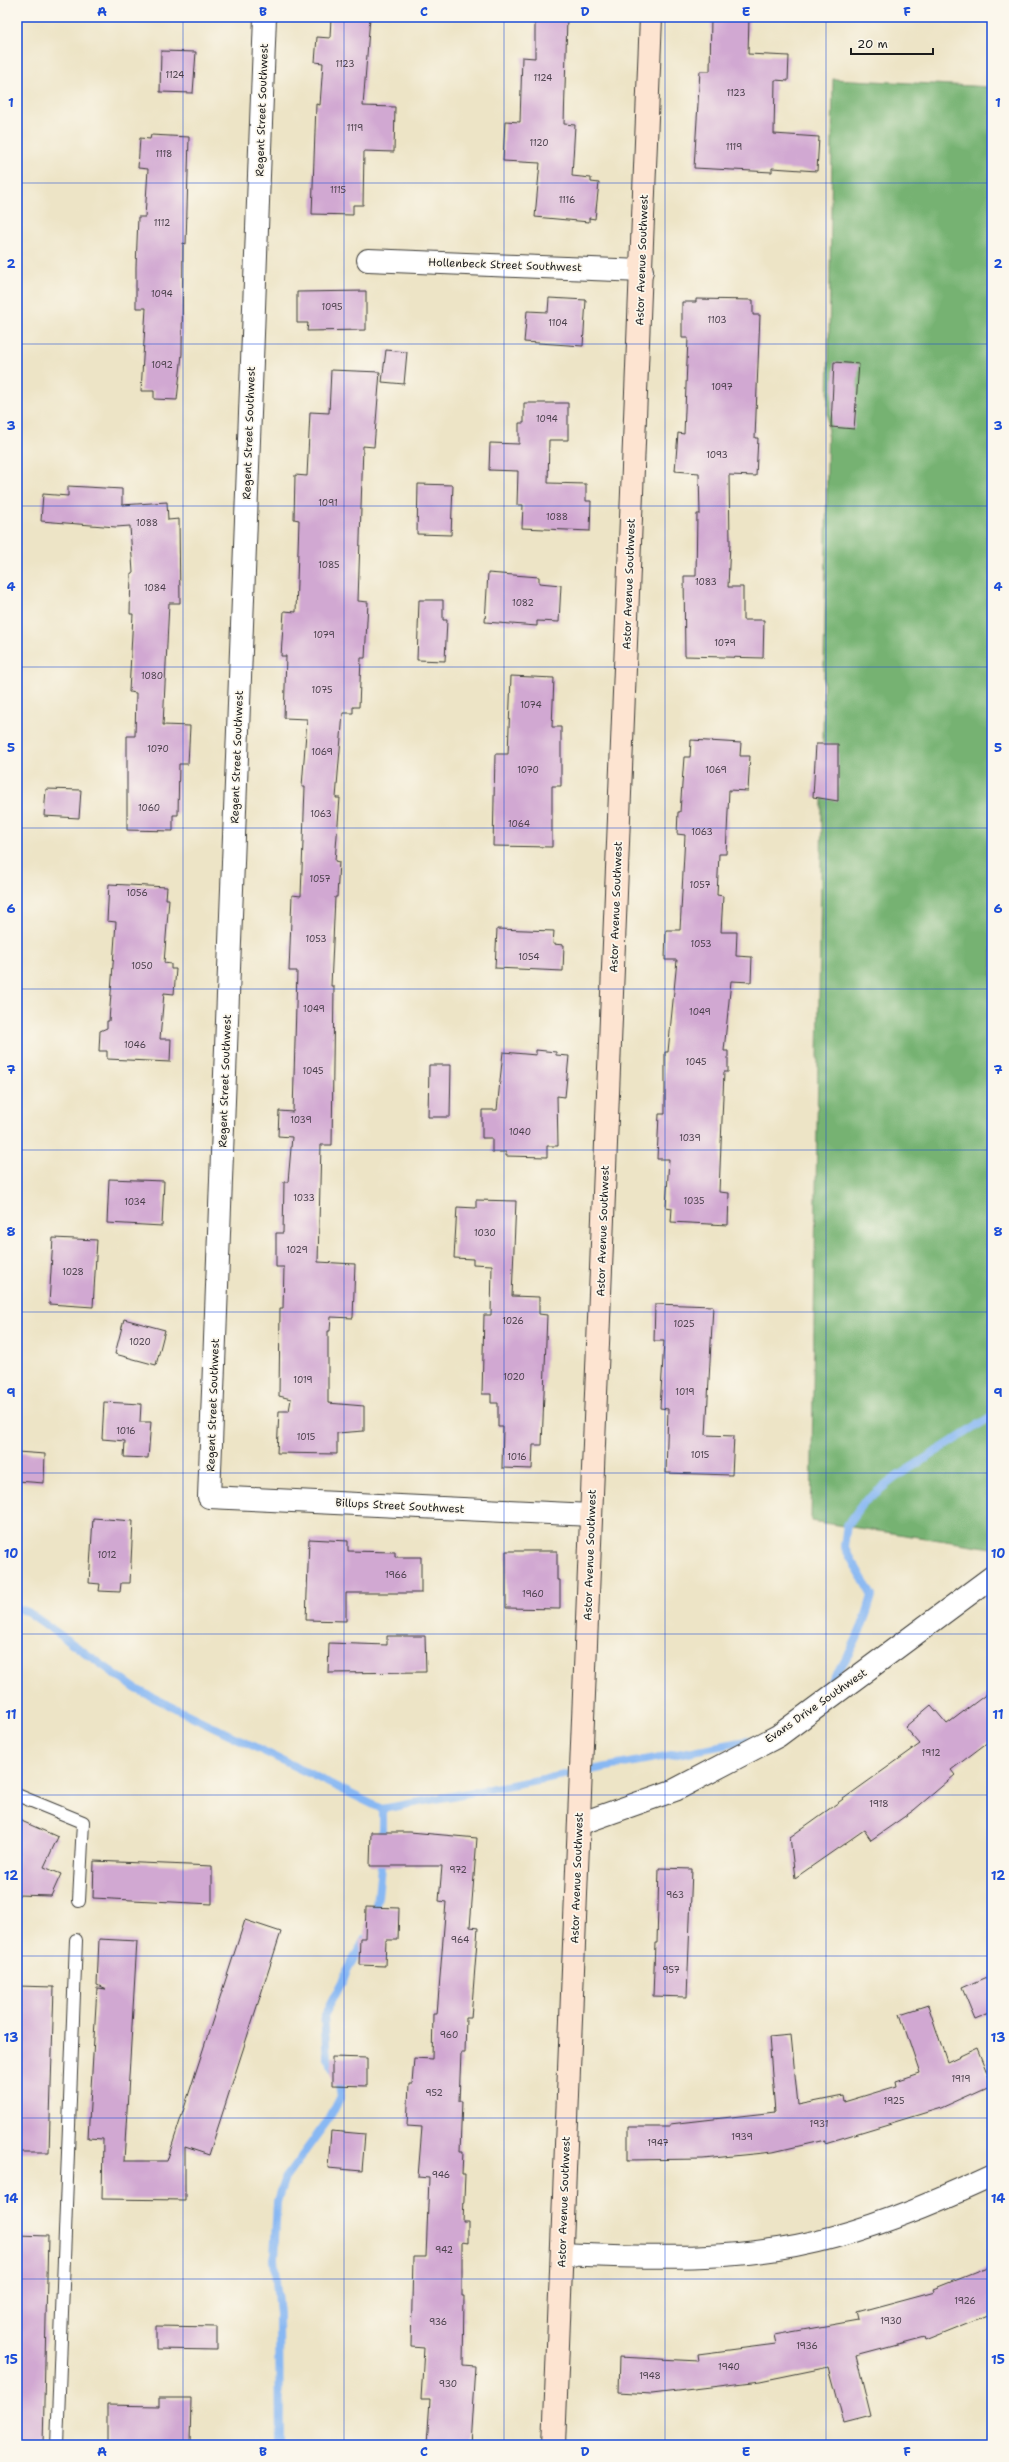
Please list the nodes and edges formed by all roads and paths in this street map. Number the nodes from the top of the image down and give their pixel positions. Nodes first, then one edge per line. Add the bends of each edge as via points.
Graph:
1 (265, 17) edge
2 (651, 17) edge
3 (368, 260) dead end
4 (642, 271) junction
5 (209, 1497) joint
6 (591, 1515) junction
7 (992, 1577) edge
8 (17, 1795) edge
9 (579, 1824) junction
10 (79, 1901) dead end
11 (76, 1940) dead end
12 (992, 2176) edge
13 (562, 2254) junction
14 (57, 2445) edge
15 (554, 2445) edge

1 - 5 street, Regent Street Southwest
2 - 4 street, Astor Avenue Southwest
3 - 4 street, Hollenbeck Street Southwest
4 - 6 street, Astor Avenue Southwest
5 - 6 street, Billups Street Southwest
6 - 9 street, Astor Avenue Southwest
7 - 9 street, Evans Drive Southwest via 778,1736 675,1790
8 - 10 lane via 83,1822
9 - 13 street, Astor Avenue Southwest
11 - 14 lane
12 - 13 street via 917,2211 840,2235 746,2254 663,2259
13 - 15 street, Astor Avenue Southwest

